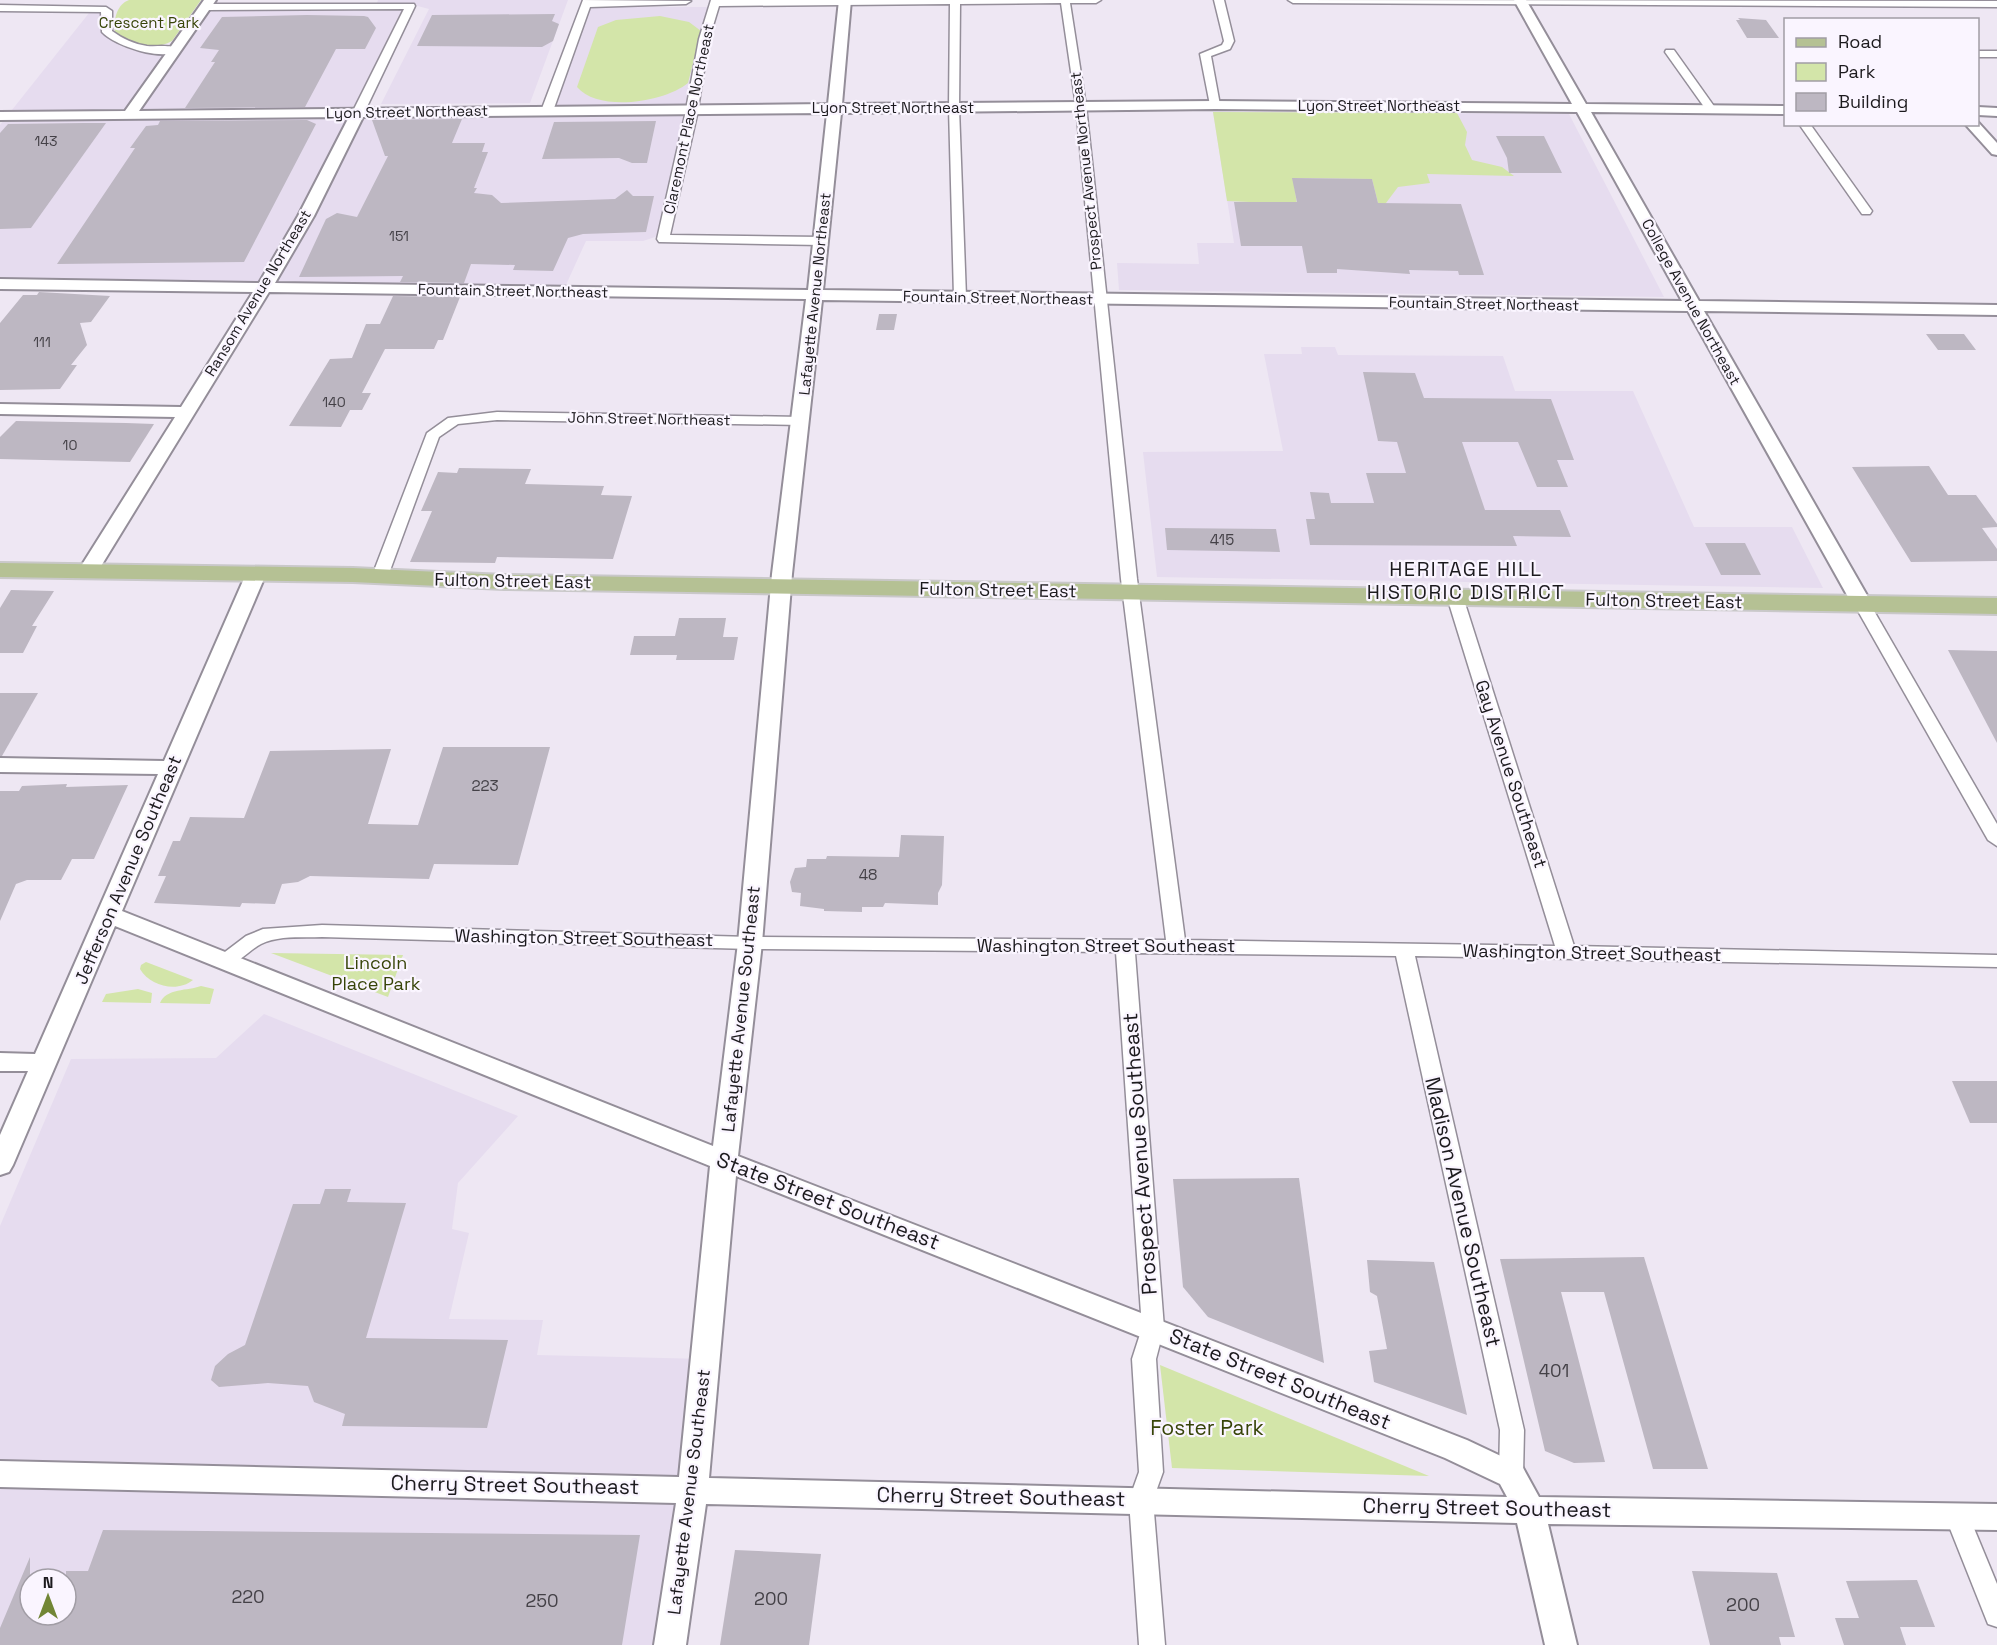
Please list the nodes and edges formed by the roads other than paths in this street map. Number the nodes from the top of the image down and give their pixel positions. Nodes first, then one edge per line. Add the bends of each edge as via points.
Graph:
1 (955, 0) edge
2 (1065, 0) edge
3 (1096, 0) edge
4 (1219, 0) edge
5 (1293, 0) edge
6 (686, 1) edge
7 (715, 1) edge
8 (845, 1) edge
9 (1521, 1) edge
10 (587, 2) edge
11 (1861, 2) edge
12 (208, 3) edge
13 (1997, 4) edge
14 (0, 9) edge
15 (1873, 14) dead end
16 (175, 50) junction
17 (1670, 52) dead end
18 (1979, 54) edge
19 (1997, 54) edge
20 (1215, 105) junction
21 (1081, 106) junction
22 (835, 108) junction
23 (954, 108) junction
24 (1581, 108) junction
25 (1711, 109) junction
26 (691, 110) junction
27 (1784, 110) edge
28 (547, 111) junction
29 (1979, 111) edge
30 (1997, 112) edge
31 (358, 113) junction
32 (130, 114) junction
33 (0, 116) edge
34 (1805, 126) edge
35 (1974, 126) edge
36 (1995, 147) edge
37 (1866, 211) dead end
38 (821, 241) junction
39 (264, 286) junction
40 (3, 287) edge
41 (814, 296) junction
42 (960, 297) junction
43 (1100, 299) junction
44 (1694, 307) junction
45 (1997, 310) edge
46 (0, 410) edge
47 (186, 412) junction
48 (801, 421) junction
49 (0, 570) edge
50 (88, 571) junction
51 (256, 574) junction
52 (380, 576) junction
53 (782, 587) junction
54 (1131, 592) junction
55 (1455, 597) junction
56 (1862, 604) junction
57 (1997, 606) edge
58 (0, 765) edge
59 (172, 768) junction
60 (1997, 840) edge
61 (109, 915) junction
62 (750, 943) junction
63 (1125, 947) junction
64 (1176, 947) junction
65 (1404, 950) junction
66 (1566, 952) junction
67 (223, 960) junction
68 (1997, 961) edge
69 (0, 1062) edge
70 (45, 1062) junction
71 (723, 1161) junction
72 (0, 1165) edge
73 (1153, 1328) junction
74 (2, 1472) edge
75 (1511, 1475) junction
76 (693, 1489) junction
77 (1141, 1500) junction
78 (1529, 1508) junction
79 (1957, 1516) junction
80 (1997, 1517) edge
81 (1997, 1616) edge
82 (670, 1645) edge
83 (1152, 1645) edge
84 (1561, 1645) edge

1 - 2 street
1 - 8 street
1 - 23 street
2 - 3 street
2 - 21 street, Prospect Avenue Northeast
4 - 20 street via 1229,41 1226,47 1205,54
5 - 9 street
6 - 10 street
7 - 8 street
7 - 26 street, Claremont Place Northeast
8 - 22 street, Lafayette Avenue Northeast
9 - 11 street
9 - 24 street, College Avenue Northeast
10 - 28 street
11 - 13 street
11 - 15 street
12 - 16 street
12 - 31 street, Ransom Avenue Northeast via 410,6
14 - 16 street via 102,9 107,11 107,32 117,40 137,48
16 - 32 street
17 - 25 street
18 - 19 street
20 - 21 street, Lyon Street Northeast
20 - 24 street, Lyon Street Northeast
21 - 23 street, Lyon Street Northeast
21 - 43 street, Prospect Avenue Northeast
22 - 23 street, Lyon Street Northeast
22 - 26 street, Lyon Street Northeast
22 - 38 street, Lafayette Avenue Northeast
23 - 42 street
24 - 25 street, Lyon Street Northeast
24 - 44 street, College Avenue Northeast
25 - 27 street, Lyon Street Northeast
26 - 28 street, Lyon Street Northeast
26 - 38 street, Claremont Place Northeast via 663,239
28 - 31 street, Lyon Street Northeast
29 - 30 street
31 - 32 street, Lyon Street Northeast
31 - 39 street, Ransom Avenue Northeast via 306,216
32 - 33 street, Lyon Street Northeast
34 - 37 street
35 - 36 street
38 - 41 street, Lafayette Avenue Northeast
39 - 40 street, Fountain Street Northeast
39 - 41 street, Fountain Street Northeast
39 - 47 street, Ransom Avenue Northeast
41 - 42 street, Fountain Street Northeast
41 - 48 street, Lafayette Avenue Northeast
42 - 43 street, Fountain Street Northeast
43 - 44 street, Fountain Street Northeast
43 - 54 street, Prospect Avenue Northeast
44 - 45 street, Fountain Street Northeast
44 - 56 street, College Avenue Northeast
46 - 47 street
47 - 50 street, Ransom Avenue Northeast
48 - 52 street, John Street Northeast via 497,416 465,418 438,427
48 - 53 street, Lafayette Avenue Northeast
49 - 50 main road, Fulton Street East
50 - 51 main road, Fulton Street East
51 - 52 main road, Fulton Street East
51 - 59 street, Jefferson Avenue Southeast
52 - 53 main road, Fulton Street East via 489,582
53 - 54 main road, Fulton Street East
53 - 62 street, Lafayette Avenue Southeast
54 - 55 main road, Fulton Street East
54 - 64 street
55 - 56 main road, Fulton Street East
55 - 66 street, Gay Avenue Southeast
56 - 57 main road, Fulton Street East
56 - 60 street
58 - 59 street
59 - 61 street, Jefferson Avenue Southeast
61 - 67 street, State Street Southeast
61 - 70 street, Jefferson Avenue Southeast
62 - 63 street, Washington Street Southeast
62 - 67 street, Washington Street Southeast via 322,931 270,933
62 - 71 street, Lafayette Avenue Southeast
63 - 64 street, Washington Street Southeast
63 - 73 street, Prospect Avenue Southeast
64 - 65 street, Washington Street Southeast
65 - 66 street, Washington Street Southeast
65 - 75 street, Madison Avenue Southeast via 1512,1430
66 - 68 street, Washington Street Southeast
67 - 71 street, State Street Southeast
69 - 70 street
70 - 72 street, Jefferson Avenue Southeast
71 - 73 street, State Street Southeast
71 - 76 street, Lafayette Avenue Southeast
73 - 75 street, State Street Southeast via 1456,1449
73 - 77 street, Prospect Avenue Southeast via 1144,1359 1151,1472
74 - 76 street, Cherry Street Southeast
75 - 78 street
76 - 77 street, Cherry Street Southeast
76 - 82 street, Lafayette Avenue Southeast
77 - 78 street, Cherry Street Southeast
77 - 83 street, Prospect Avenue Southeast
78 - 79 street, Cherry Street Southeast
78 - 84 street
79 - 80 street, Cherry Street Southeast
79 - 81 street

